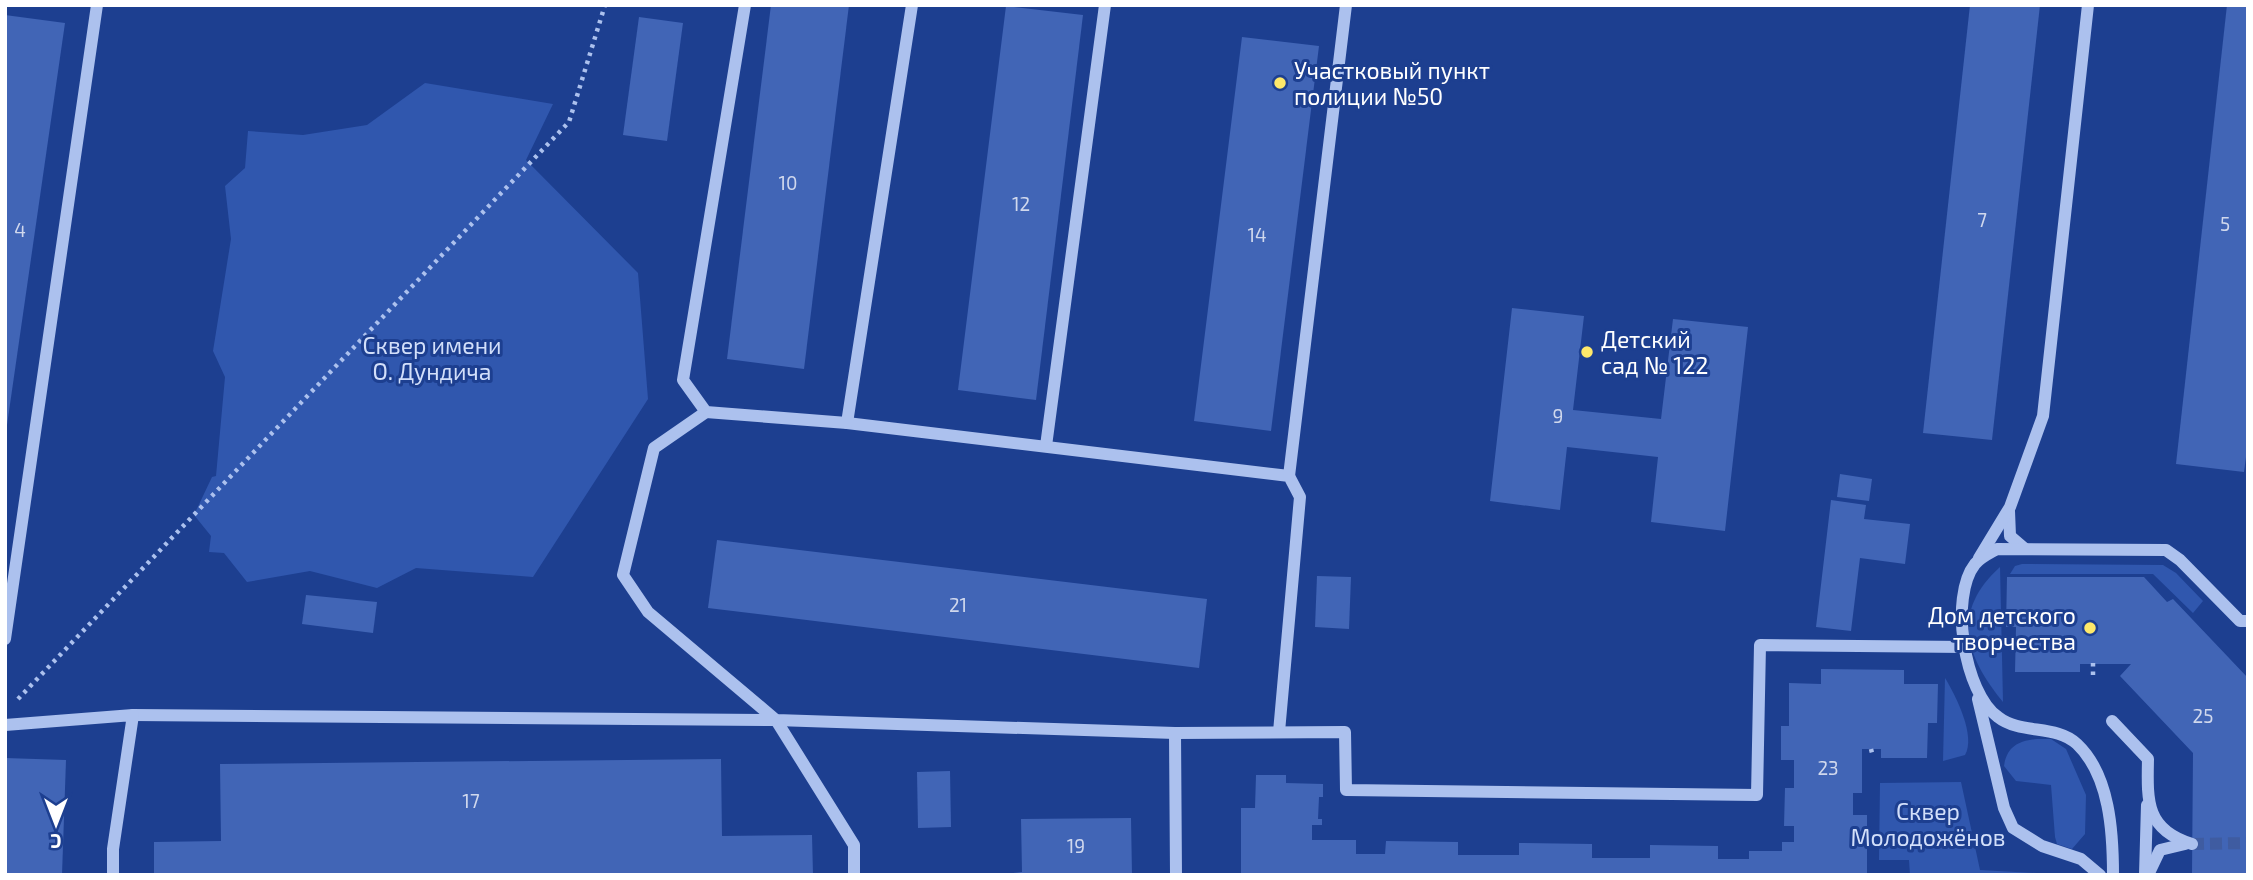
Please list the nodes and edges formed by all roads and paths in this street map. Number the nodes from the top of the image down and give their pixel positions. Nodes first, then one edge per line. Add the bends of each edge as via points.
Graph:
1 (97, 5) edge
2 (605, 5) edge
3 (745, 5) edge
4 (912, 5) edge
5 (1105, 5) edge
6 (1346, 5) edge
7 (2088, 5) edge
8 (706, 412) junction
9 (847, 423) junction
10 (1046, 446) junction
11 (1289, 476) junction
12 (2010, 507) junction
13 (2024, 549) junction
14 (1975, 564) junction
15 (2245, 624) edge
16 (5, 639) edge
17 (1966, 647) junction
18 (2093, 663) dead end
19 (2093, 680) dead end
20 (1977, 692) junction
21 (15, 702) dead end
22 (133, 715) junction
23 (776, 720) junction
24 (2112, 721) dead end
25 (5, 725) edge
26 (1279, 732) junction
27 (1175, 733) junction
28 (2147, 794) junction
29 (113, 875) edge
30 (854, 875) edge
31 (1176, 875) edge
32 (2100, 875) edge
33 (2113, 875) edge
34 (2147, 875) edge

1 - 16 lane
2 - 21 path via 569,122
3 - 8 lane via 683,380
4 - 9 lane
5 - 10 lane
6 - 11 lane
7 - 12 lane via 2043,416
8 - 9 lane
8 - 23 lane via 654,448 623,575 648,612
9 - 10 lane
10 - 11 lane
11 - 26 lane via 1300,496
12 - 13 lane via 2010,536
12 - 14 lane
13 - 14 lane via 1997,549
13 - 15 lane via 2166,550
14 - 17 lane via 1963,592
17 - 20 lane
17 - 26 lane via 1760,645 1757,795 1346,789 1345,732
18 - 19 path
20 - 32 lane via 2004,808 2013,828 2042,846 2081,859
20 - 33 lane via 1987,709 2008,724 2064,735 2077,744 2091,763 2111,815
22 - 23 lane
22 - 25 lane
22 - 29 lane
23 - 27 lane
23 - 30 lane via 854,845
24 - 28 lane via 2148,759
26 - 27 lane
27 - 31 lane
28 - 34 lane
28 - 34 lane via 2163,832 2192,844 2160,850

